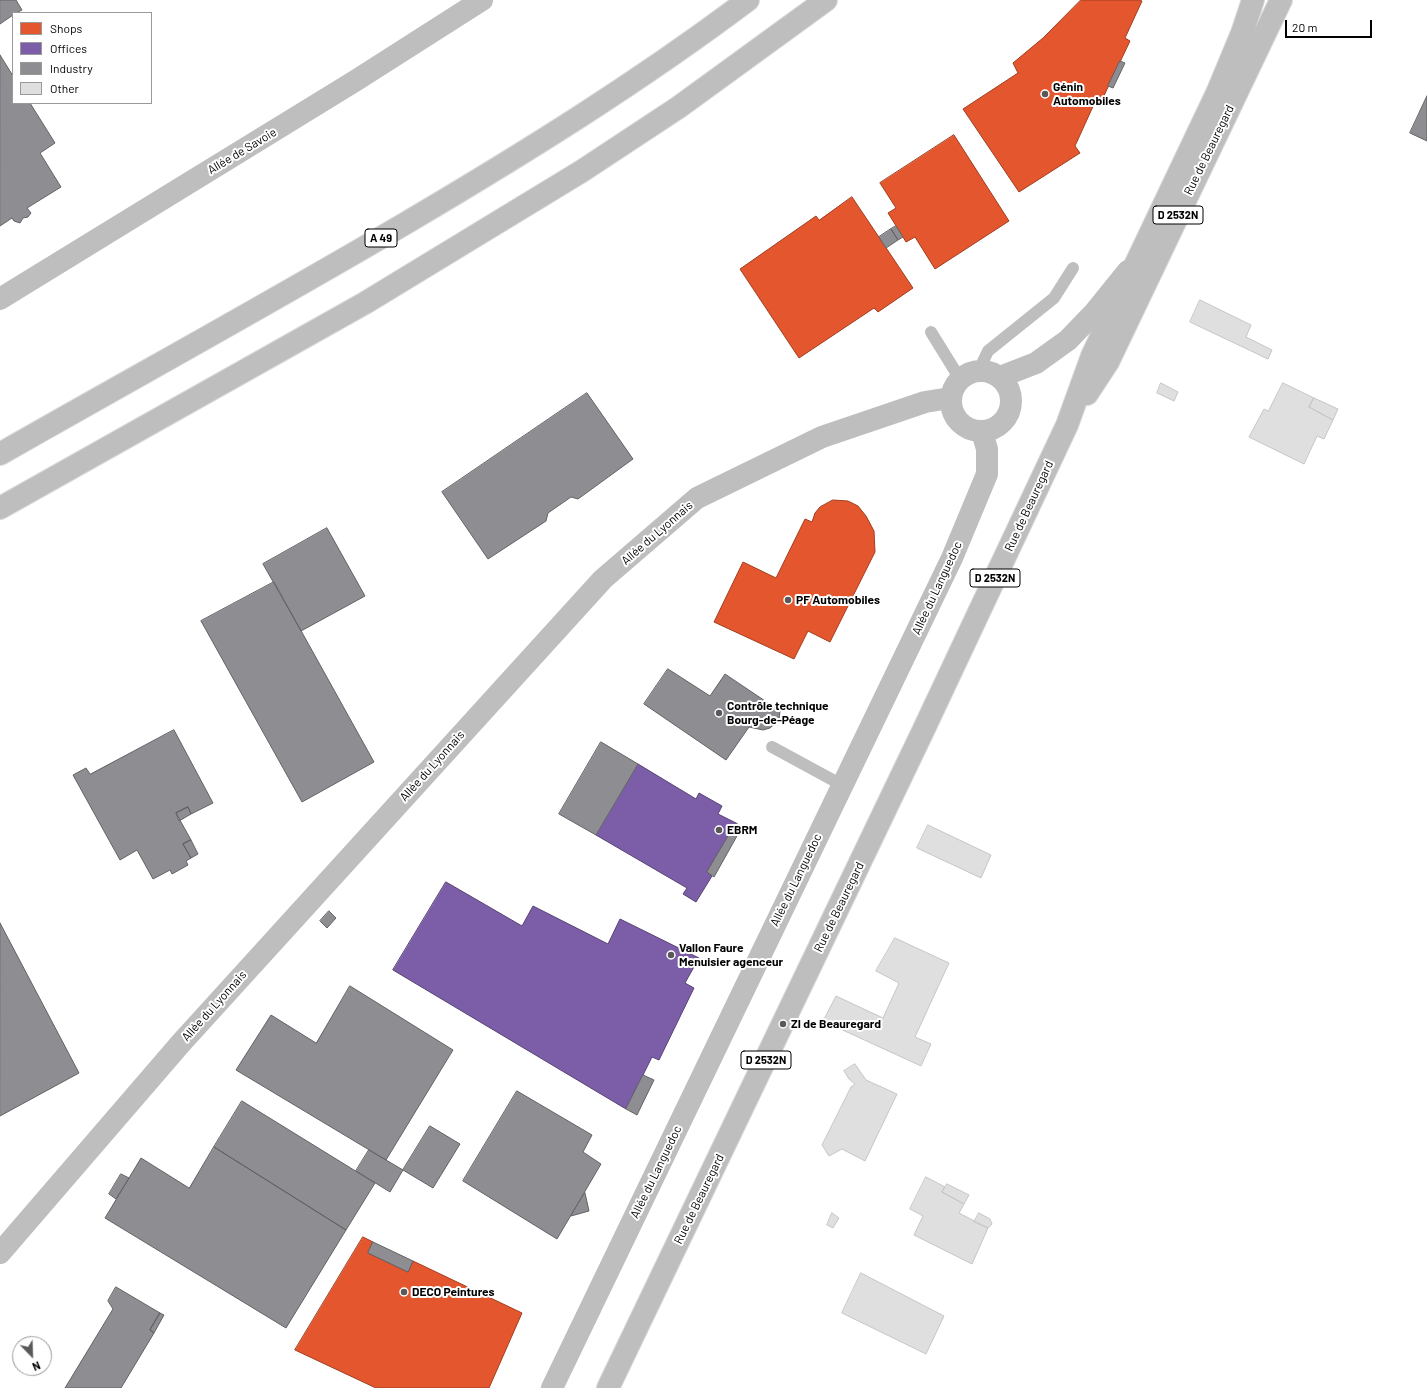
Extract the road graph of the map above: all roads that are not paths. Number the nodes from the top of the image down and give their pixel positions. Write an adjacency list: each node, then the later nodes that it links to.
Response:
1 (482, 0): 8 (main road, Allée de Savoie)
2 (748, 0): 15 (main road, A 49)
3 (826, 0): 16 (main road)
4 (1253, 0): 6 (main road, Rue de Beauregard / D 2532N)
5 (1281, 0): 13 (main road, Rue de Beauregard / D 2532N)
6 (1141, 254): 11 (main road); 13 (main road, Rue de Beauregard / D 2532N)
7 (1073, 268): 10 (lane)
8 (0, 299)
9 (931, 332): 12 (lane)
10 (980, 370): 11 (main road); 12 (main road)
11 (1000, 377): 14 (main road)
12 (955, 389): 14 (main road); 19 (main road, Allée du Lyonnais)
13 (1067, 425): 21 (main road, Rue de Beauregard / D 2532N)
14 (982, 432): 18 (main road, Allée du Languedoc)
15 (0, 454)
16 (0, 508)
17 (772, 747): 18 (lane)
18 (842, 785): 20 (main road, Allée du Languedoc)
19 (0, 1253)
20 (552, 1388)
21 (608, 1388)

